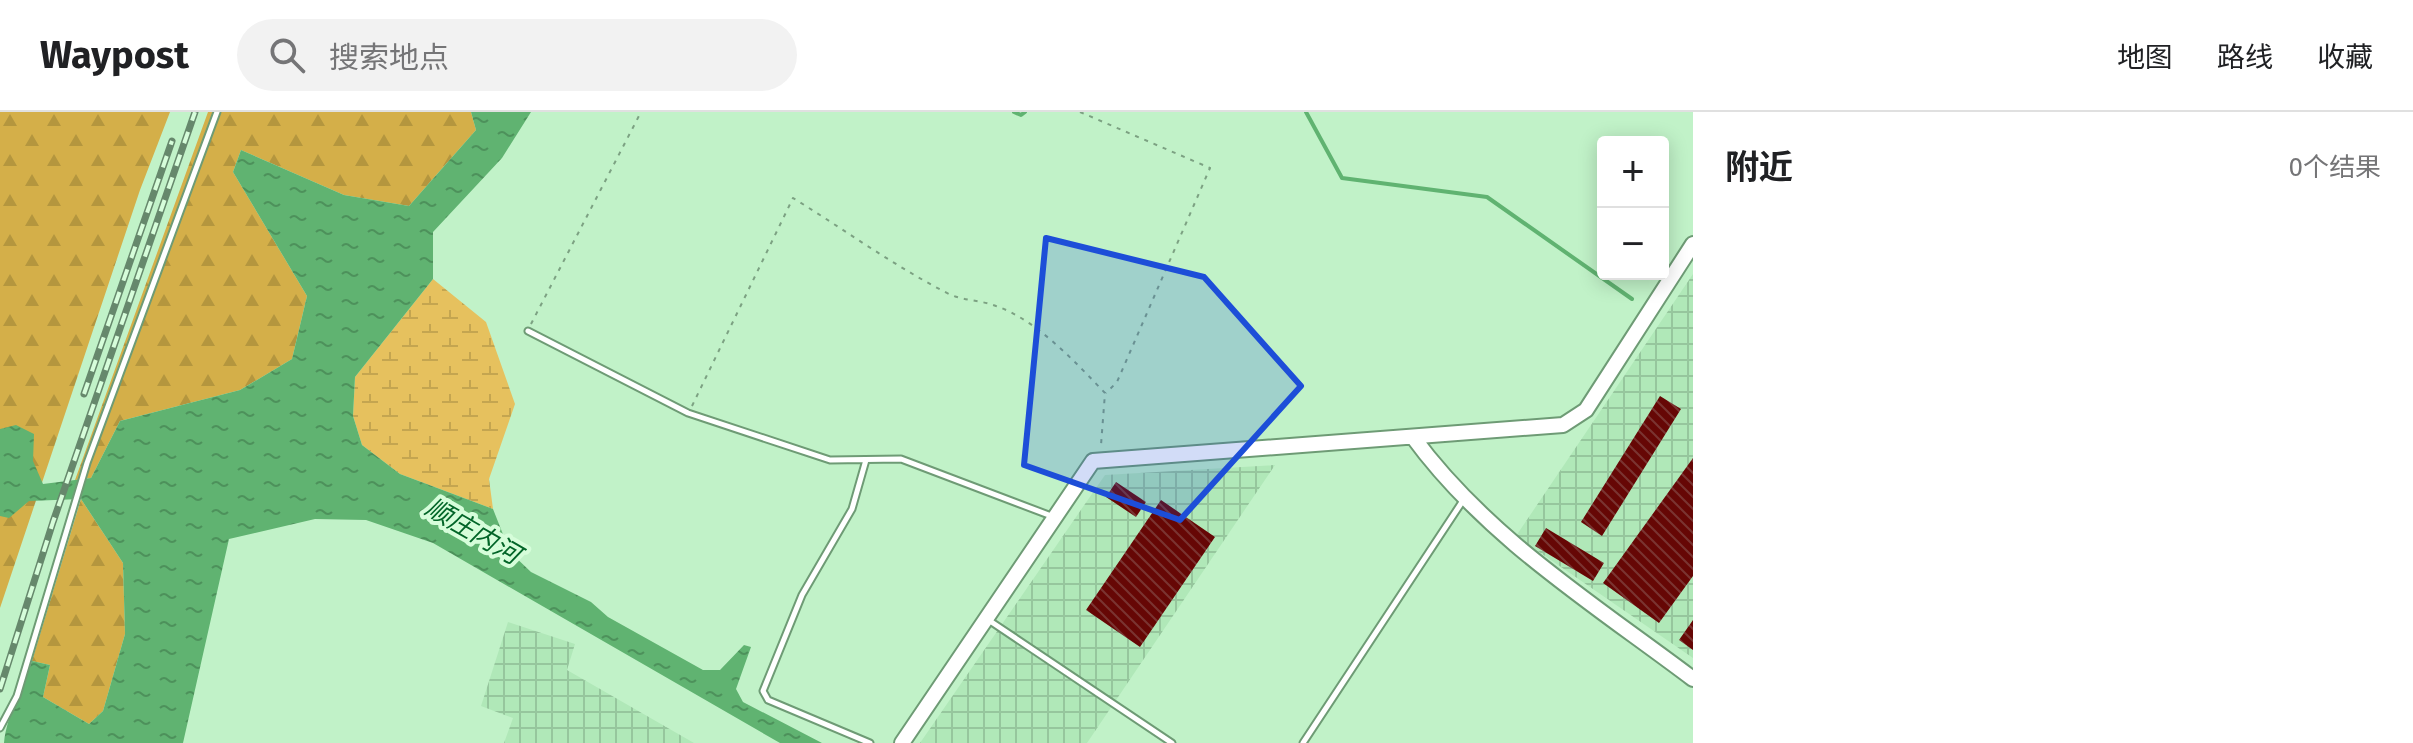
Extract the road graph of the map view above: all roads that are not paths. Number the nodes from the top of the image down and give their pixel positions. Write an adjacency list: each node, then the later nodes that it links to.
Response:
1 (217, 112): 10 (lane)
2 (1693, 244): 4 (street)
3 (528, 331): 5 (lane)
4 (1413, 437): 6 (street); 7 (street)
5 (866, 459): 7 (lane); 11 (lane)
6 (1464, 498): 9 (street); 14 (lane)
7 (1055, 518): 8 (street)
8 (987, 618): 12 (street); 13 (lane)
9 (1693, 679)
10 (0, 728)
11 (870, 743)
12 (902, 743)
13 (1172, 743)
14 (1303, 743)

